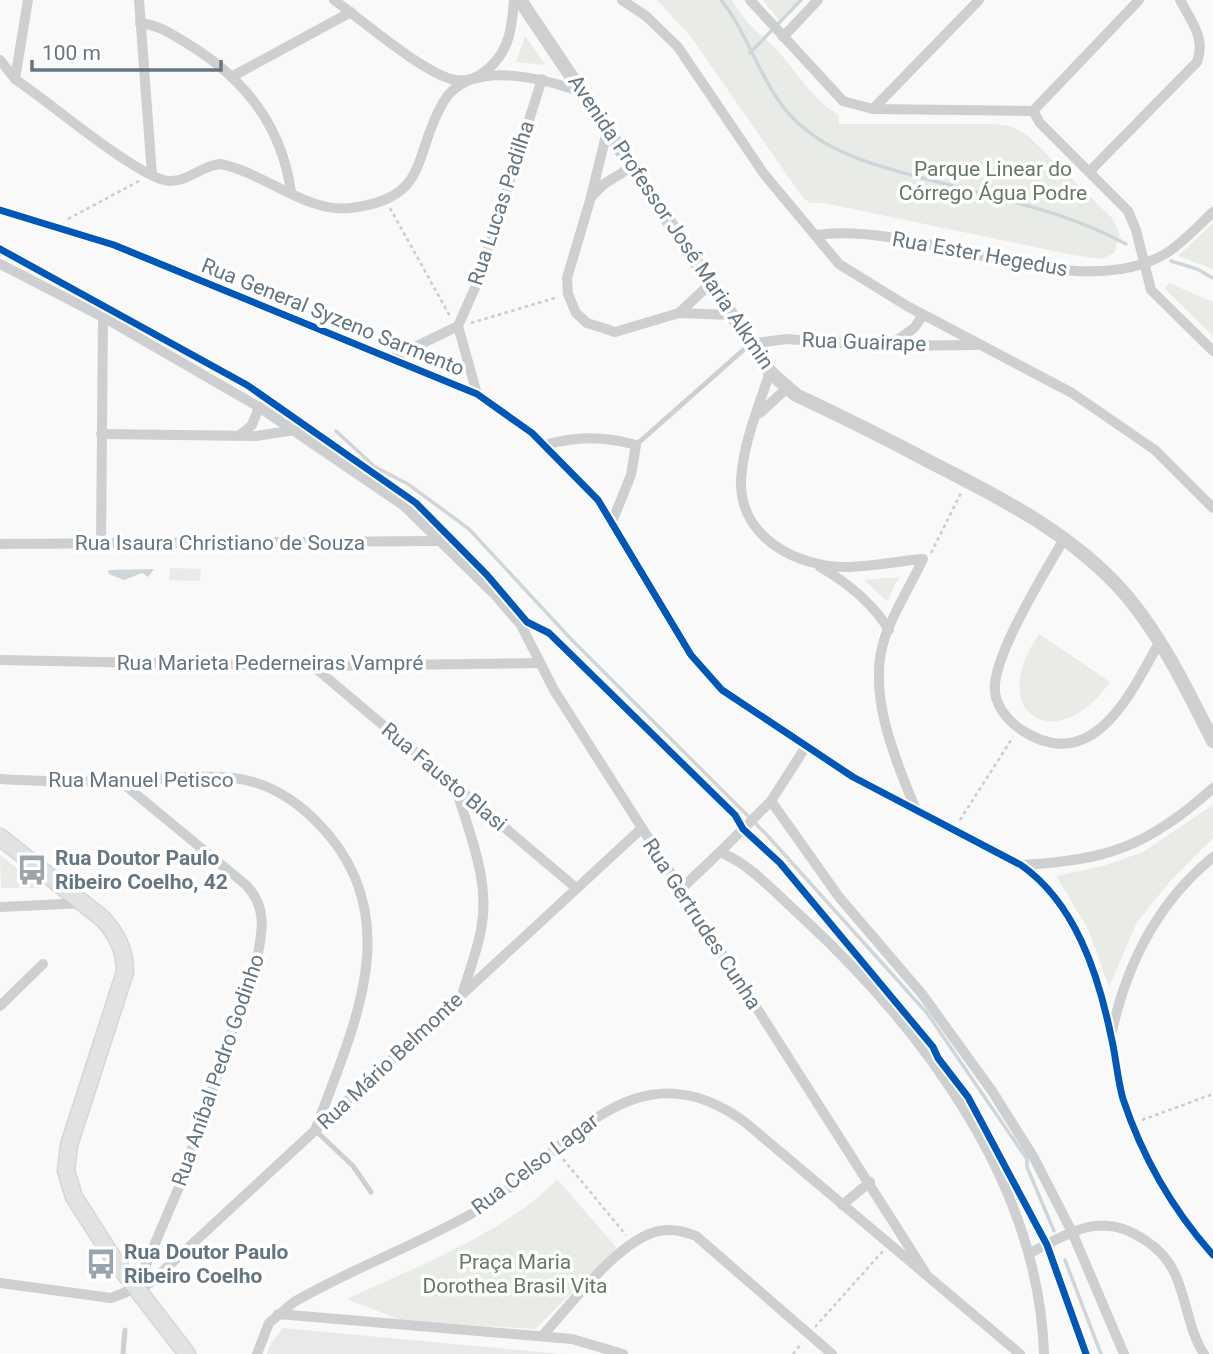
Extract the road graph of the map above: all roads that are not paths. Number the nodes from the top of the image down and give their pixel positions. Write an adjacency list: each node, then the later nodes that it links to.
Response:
1 (27, 0): 18 (street)
2 (139, 0): 14 (street)
3 (334, 0): 13 (street)
4 (514, 0): 19 (street)
5 (520, 0): 21 (street, Avenida Professor José Maria Alkmin)
6 (622, 0): 12 (street)
7 (750, 0): 15 (street)
8 (818, 0): 15 (street)
9 (979, 0): 22 (street)
10 (1139, 0): 23 (street)
11 (1180, 0): 26 (street)
12 (636, 5): 32 (street)
13 (351, 12): 17 (street); 19 (street)
14 (140, 23): 17 (street); 27 (street)
15 (780, 34): 22 (street)
16 (0, 60): 18 (street)
17 (233, 76): 28 (street)
18 (16, 79): 27 (street)
19 (475, 79): 20 (street); 28 (street)
20 (542, 79): 21 (street); 40 (street, Rua Lucas Padilha)
21 (586, 95): 24 (street, Avenida Professor José Maria Alkmin)
22 (873, 108): 23 (street)
23 (1033, 111): 26 (street)
24 (608, 127): 25 (street, Avenida Professor José Maria Alkmin); 29 (street)
25 (633, 166): 29 (street); 35 (street, Avenida Professor José Maria Alkmin)
26 (1089, 172): 33 (street)
27 (152, 175): 28 (street)
28 (291, 192)
29 (592, 197): 36 (street)
30 (0, 211): 45 (street, Rua General Syzeno Sarmento)
31 (1213, 212): 33 (street, Rua Ester Hegedus)
32 (816, 235): 33 (street, Rua Ester Hegedus); 38 (street)
33 (1143, 263): 44 (street)
34 (0, 264): 39 (street, Rua Gertrudes Cunha)
35 (710, 284): 36 (street); 37 (street, Avenida Professor José Maria Alkmin)
36 (678, 313): 37 (street)
37 (730, 315): 41 (street, Avenida Professor José Maria Alkmin)
38 (923, 315): 42 (street); 43 (street)
39 (103, 317): 49 (street, Rua Gertrudes Cunha); 52 (street)
40 (458, 327): 45 (street); 48 (street)
41 (750, 344): 43 (street, Rua Guairape); 46 (street, Avenida Professor José Maria Alkmin); 55 (lane)
42 (978, 345): 43 (street, Rua Guairape); 56 (street)
43 (889, 346)
44 (1213, 351)
45 (390, 359): 48 (street, Rua General Syzeno Sarmento)
46 (770, 372): 47 (street, Avenida Professor José Maria Alkmin); 50 (street)
47 (787, 388): 50 (street); 58 (street, Avenida Professor José Maria Alkmin)
48 (477, 394): 54 (street, Rua General Syzeno Sarmento)
49 (259, 407): 51 (street, Rua Gertrudes Cunha); 53 (street)
50 (754, 421): 62 (street)
51 (295, 430): 53 (street); 59 (street, Rua Gertrudes Cunha)
52 (101, 434): 53 (street); 61 (street)
53 (241, 434)
54 (545, 445): 55 (street); 57 (street, Rua General Syzeno Sarmento)
55 (636, 445): 57 (street)
56 (1213, 508)
57 (612, 522): 70 (street, Rua General Syzeno Sarmento)
58 (1064, 539): 64 (street, Avenida Professor José Maria Alkmin); 64 (street)
59 (439, 541): 61 (street, Rua Isaura Christiano de Souza); 66 (street, Rua Gertrudes Cunha)
60 (0, 544): 61 (street, Rua Isaura Christiano de Souza)
61 (101, 544)
62 (815, 563): 63 (street); 63 (street)
63 (889, 630): 76 (street)
64 (1160, 641): 68 (street, Avenida Professor José Maria Alkmin)
65 (0, 660): 67 (street, Rua Marieta Pederneiras Vampré)
66 (540, 663): 67 (street, Rua Marieta Pederneiras Vampré); 77 (street, Rua Gertrudes Cunha)
67 (313, 666): 73 (street, Rua Fausto Blasi)
68 (1208, 719): 69 (street, Avenida Professor José Maria Alkmin)
69 (1213, 741)
70 (805, 748): 75 (street); 76 (street, Rua General Syzeno Sarmento)
71 (0, 779): 72 (street, Rua Manuel Petisco)
72 (120, 781): 90 (street, Rua Manuel Petisco); 99 (street, Rua Aníbal Pedro Godinho)
73 (455, 786): 82 (street, Rua Fausto Blasi); 87 (street)
74 (1213, 788): 81 (street)
75 (767, 805): 79 (street); 94 (street)
76 (916, 810): 81 (street, Rua General Syzeno Sarmento)
77 (641, 829): 82 (street, Rua Mário Belmonte); 83 (street, Rua Gertrudes Cunha)
78 (0, 837): 84 (main road)
79 (720, 852): 83 (street); 95 (street)
80 (1213, 857): 89 (street)
81 (1021, 865): 89 (street, Rua General Syzeno Sarmento)
82 (575, 887): 87 (street, Rua Mário Belmonte)
83 (681, 889): 91 (street, Rua Gertrudes Cunha)
84 (84, 903): 85 (street); 99 (main road)
85 (0, 907)
86 (43, 964): 88 (street)
87 (462, 995): 90 (street, Rua Mário Belmonte)
88 (0, 1006)
89 (1111, 1034): 96 (street, Rua General Syzeno Sarmento)
90 (315, 1130): 92 (lane); 99 (street, Rua Mário Belmonte)
91 (870, 1182): 93 (street); 97 (street, Rua Gertrudes Cunha)
92 (371, 1192)
93 (842, 1205): 97 (street, Rua Celso Lagar); 100 (street, Rua Celso Lagar)
94 (1072, 1232): 95 (street); 110 (street); 111 (street)
95 (1030, 1253): 109 (street)
96 (1213, 1255)
97 (925, 1272): 108 (street, Rua Celso Lagar)
98 (0, 1283): 99 (street)
99 (136, 1289): 104 (main road)
100 (278, 1314): 102 (street); 105 (street, Rua Celso Lagar)
101 (125, 1330): 103 (lane)
102 (542, 1336): 106 (street); 107 (street)
103 (123, 1354)
104 (187, 1354)
105 (257, 1354)
106 (623, 1354)
107 (832, 1354)
108 (1020, 1354)
109 (1044, 1354)
110 (1124, 1354)
111 (1204, 1354)

